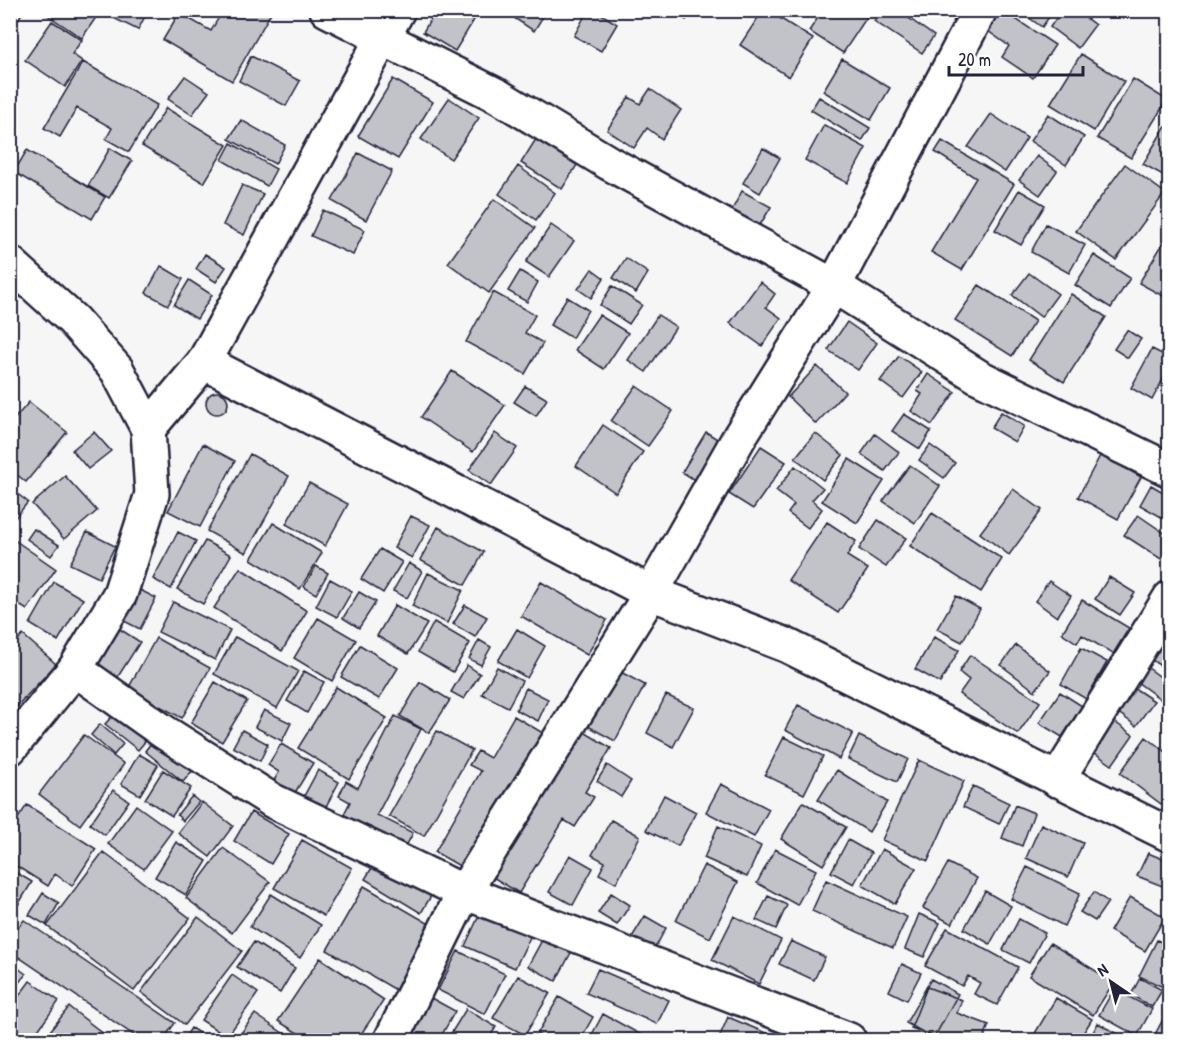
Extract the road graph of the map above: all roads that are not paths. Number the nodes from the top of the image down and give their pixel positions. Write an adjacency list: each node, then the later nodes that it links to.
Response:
1 (327, 10): 4 (street)
2 (398, 10): 4 (street)
3 (980, 10): 6 (street)
4 (380, 39): 6 (street); 7 (street)
5 (10, 263): 8 (street)
6 (834, 286): 9 (street); 10 (street)
7 (204, 362): 8 (street); 10 (street)
8 (148, 429): 12 (street)
9 (1170, 470)
10 (651, 593): 14 (street); 16 (street)
11 (1170, 598): 14 (street)
12 (75, 669): 13 (street); 16 (street)
13 (10, 747)
14 (1057, 780): 15 (street)
15 (1170, 835)
16 (464, 892): 17 (street); 18 (street)
17 (391, 1041)
18 (849, 1041)

